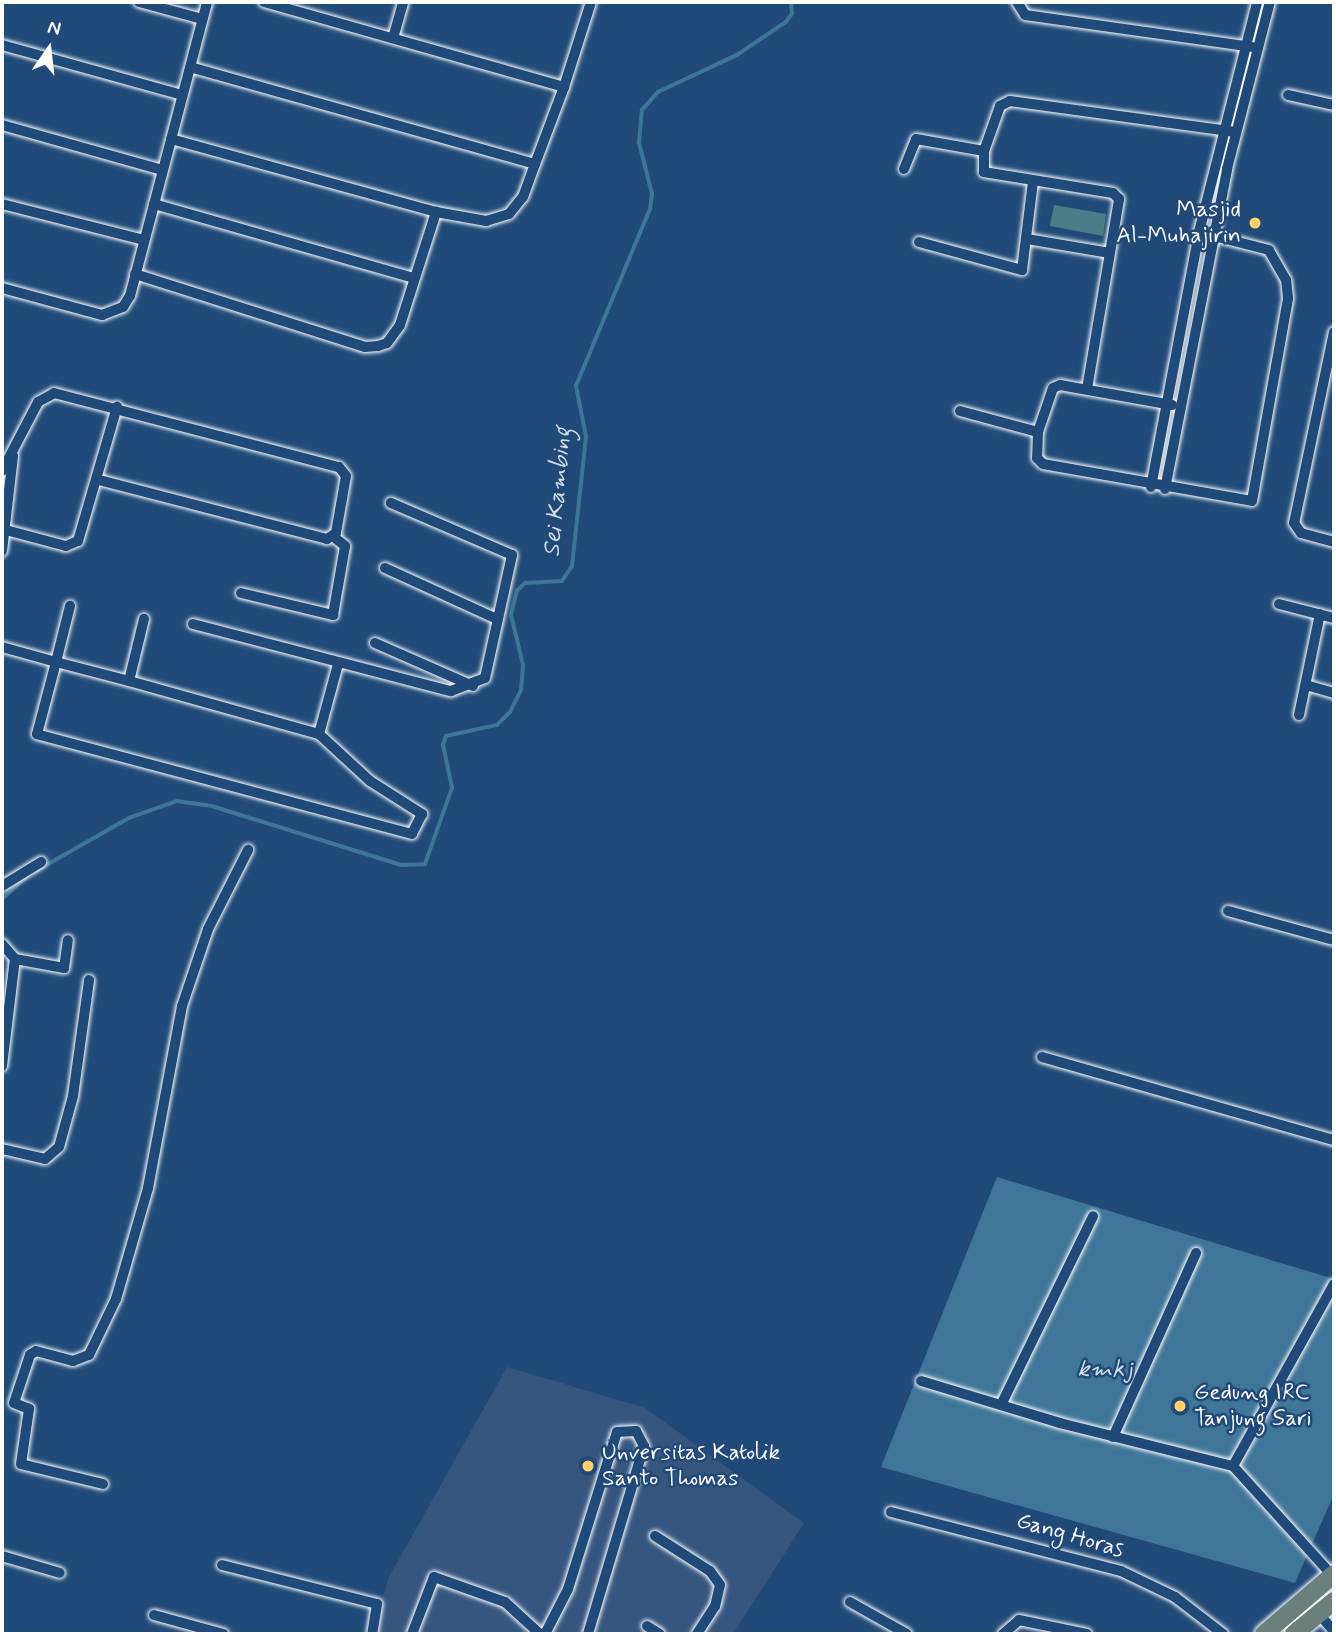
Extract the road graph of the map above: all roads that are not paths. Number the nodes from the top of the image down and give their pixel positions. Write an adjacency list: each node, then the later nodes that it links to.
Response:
1 (139, 2): 9 (street)
2 (207, 2): 9 (street)
3 (264, 2): 10 (street)
4 (403, 2): 10 (street)
5 (591, 2): 15 (street)
6 (1017, 2): 12 (street)
7 (1257, 2): 12 (street)
8 (1270, 2): 13 (street)
9 (202, 19): 14 (street)
10 (393, 38): 15 (street)
11 (2, 45): 16 (street)
12 (1245, 46): 13 (street); 20 (street)
13 (1259, 48): 21 (street)
14 (190, 67): 16 (street); 24 (street)
15 (564, 87): 24 (street)
16 (182, 95): 22 (street)
17 (1288, 95): 18 (street)
18 (1334, 105)
19 (2, 125): 26 (street)
20 (1223, 130): 21 (street); 23 (street); 31 (street)
21 (1236, 132): 32 (street)
22 (171, 139): 26 (street); 30 (street)
23 (984, 151): 25 (street); 27 (street)
24 (535, 164): 30 (street)
25 (904, 169)
26 (162, 170): 29 (street)
27 (1033, 182): 33 (street); 36 (street)
28 (2, 204): 34 (street)
29 (154, 204): 34 (street); 38 (street)
30 (436, 212): 38 (street)
31 (1199, 232): 32 (street); 42 (street)
32 (1213, 235): 44 (street); 51 (street)
33 (1027, 239): 35 (street); 36 (street)
34 (144, 240): 37 (street)
35 (919, 242)
36 (1110, 253): 41 (street)
37 (135, 274): 38 (street); 39 (street)
38 (414, 278)
39 (2, 288)
40 (1334, 332): 55 (street)
41 (1087, 389): 42 (street); 46 (street)
42 (1166, 404): 44 (street); 50 (street)
43 (117, 407): 47 (street); 49 (street); 54 (street)
44 (1182, 407): 51 (street)
45 (960, 411): 46 (street)
46 (1038, 432): 50 (street)
47 (14, 452): 48 (street); 53 (street)
48 (2, 471)
49 (99, 480): 53 (street); 54 (street)
50 (1151, 486): 51 (street)
51 (1165, 489)
52 (391, 503): 64 (street)
53 (4, 530): 56 (street)
54 (334, 537): 58 (street)
55 (1334, 542)
56 (2, 551)
57 (384, 568): 64 (street)
58 (242, 593)
59 (1279, 604): 61 (street)
60 (71, 606): 68 (street)
61 (1320, 614): 62 (street); 72 (street)
62 (1334, 618)
63 (144, 619): 70 (street)
64 (497, 619): 71 (street)
65 (193, 624): 69 (street)
66 (375, 643): 71 (street)
67 (2, 647): 68 (street)
68 (56, 662): 70 (street); 75 (street)
69 (338, 664): 71 (street); 75 (street)
70 (129, 681): 75 (street)
71 (473, 685)
72 (1306, 685): 73 (street); 74 (street)
73 (1334, 693)
74 (1299, 715)
75 (318, 734)
76 (248, 850): 94 (street)
77 (41, 862): 78 (street)
78 (2, 886)
79 (1228, 911): 81 (street)
80 (68, 940): 83 (street)
81 (1334, 940)
82 (2, 944): 83 (street)
83 (15, 959): 86 (street)
84 (89, 980): 88 (street)
85 (1042, 1057): 87 (street)
86 (2, 1066)
87 (1334, 1140)
88 (2, 1149)
89 (1093, 1216): 95 (street)
90 (1196, 1253): 96 (street)
91 (1334, 1284): 97 (street)
92 (921, 1381): 95 (street)
93 (2, 1399): 94 (street)
94 (14, 1403): 98 (street)
95 (1001, 1405): 96 (street)
96 (1113, 1437): 97 (street)
97 (1233, 1466): 104 (street)
98 (103, 1484)
99 (891, 1512): 121 (street, Gang Horas)
100 (655, 1536): 117 (street)
101 (2, 1556): 103 (street)
102 (222, 1565): 112 (street)
103 (60, 1573)
104 (1333, 1574): 122 (main road)
105 (1334, 1601): 107 (main road)
106 (850, 1602): 118 (street)
107 (1318, 1614): 110 (street); 123 (main road)
108 (154, 1615): 111 (street)
109 (647, 1626): 116 (street)
110 (1334, 1631)
111 (223, 1634)
112 (372, 1634)
113 (412, 1634): 114 (street)
114 (542, 1634): 115 (street)
115 (588, 1634)
116 (660, 1634)
117 (697, 1634)
118 (907, 1634)
119 (1003, 1634): 120 (street)
120 (1087, 1634)
121 (1223, 1634)
122 (1264, 1634)
123 (1294, 1634)

